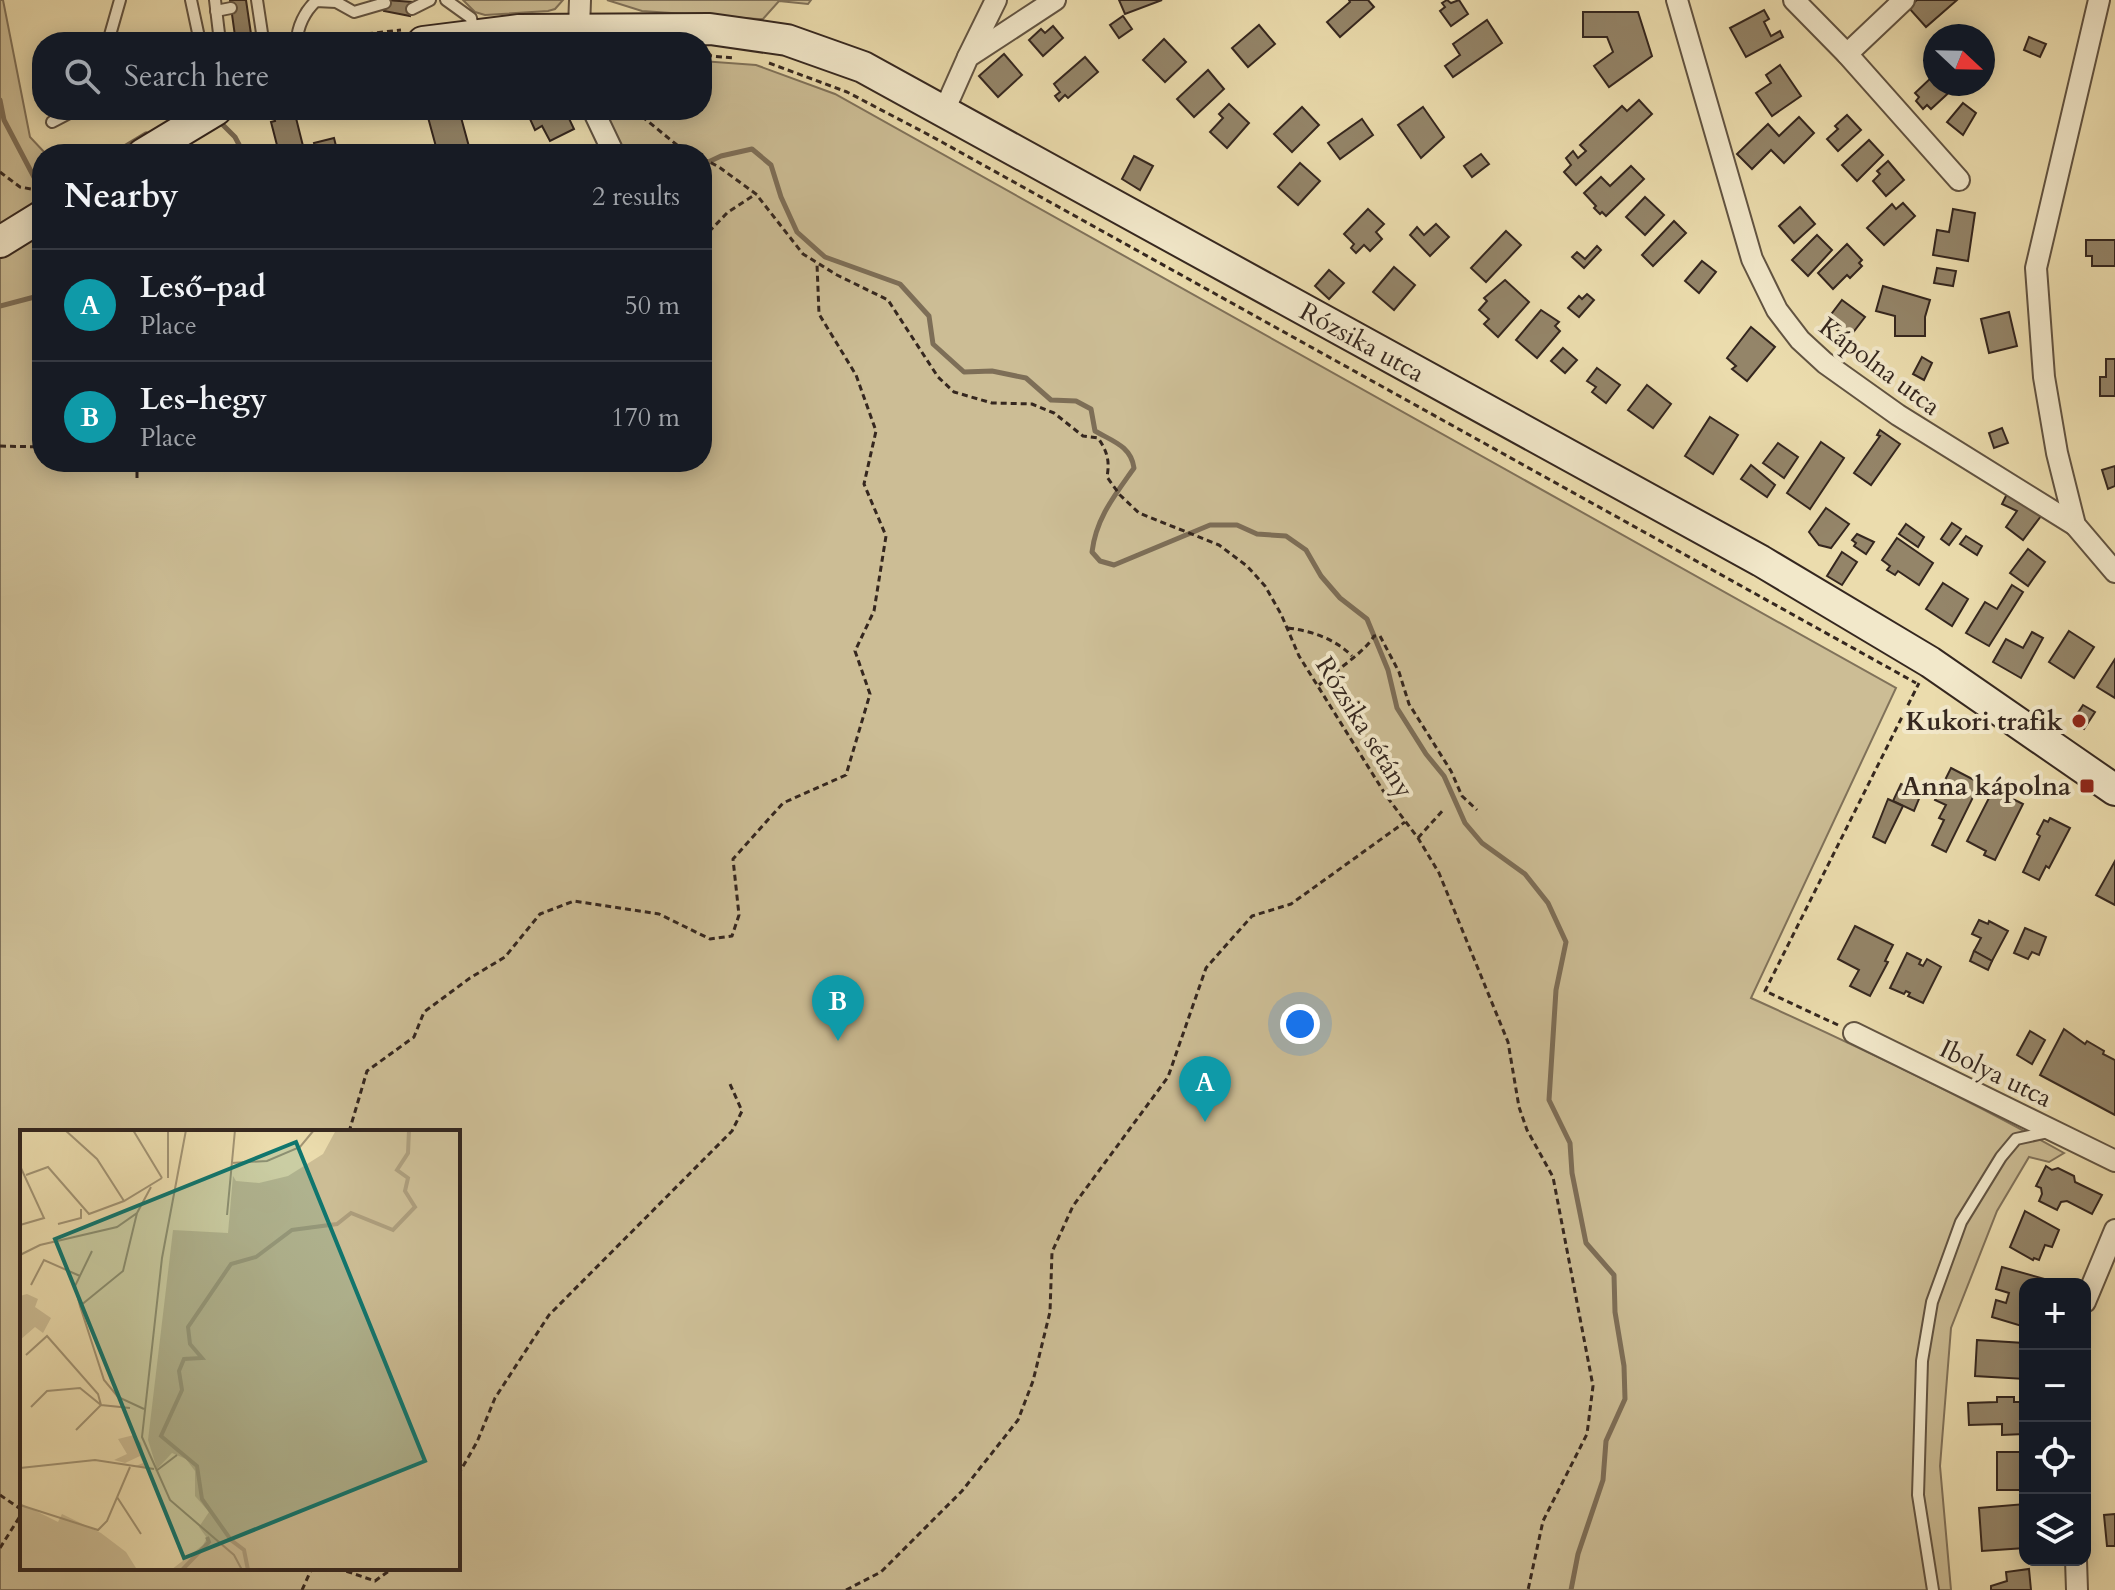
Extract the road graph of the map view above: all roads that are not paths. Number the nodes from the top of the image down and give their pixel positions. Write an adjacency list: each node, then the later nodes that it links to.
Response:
1 (120, 0): 19 (lane)
2 (191, 0): 20 (lane)
3 (316, 0): 11 (lane); 23 (lane)
4 (430, 0): 17 (lane)
5 (446, 0): 24 (lane)
6 (996, 0): 27 (street)
7 (1055, 0): 27 (street)
8 (1677, 0): 38 (street, Kápolna utca)
9 (1904, 0): 26 (street)
10 (2099, 0): 38 (street)
11 (335, 1): 14 (lane)
12 (1797, 1): 26 (street)
13 (254, 3): 22 (lane)
14 (379, 3)
15 (216, 6): 16 (lane); 21 (lane)
16 (231, 8)
17 (412, 9)
18 (571, 25): 25 (main road, Rózsika utca); 28 (main road, Rózsika utca)
19 (111, 32)
20 (198, 32)
21 (219, 32)
22 (262, 32)
23 (300, 32)
24 (473, 32)
25 (503, 32)
26 (1847, 54): 35 (street)
27 (968, 57): 28 (street)
28 (944, 111): 40 (main road, Rózsika utca)
29 (56, 120): 32 (lane)
30 (198, 120): 33 (main road)
31 (598, 120): 34 (street)
32 (52, 122)
33 (159, 144)
34 (609, 144)
35 (1959, 180)
36 (32, 222): 37 (main road)
37 (0, 242)
38 (2075, 525): 39 (street)
39 (2115, 572)
40 (2115, 790)
41 (1854, 1033): 42 (street, Ibolya utca)
42 (2053, 1130): 43 (street, Ibolya utca); 47 (lane)
43 (2115, 1161)
44 (2115, 1230): 45 (street)
45 (2091, 1288)
46 (2076, 1566): 48 (street)
47 (1933, 1590)
48 (2077, 1590)

